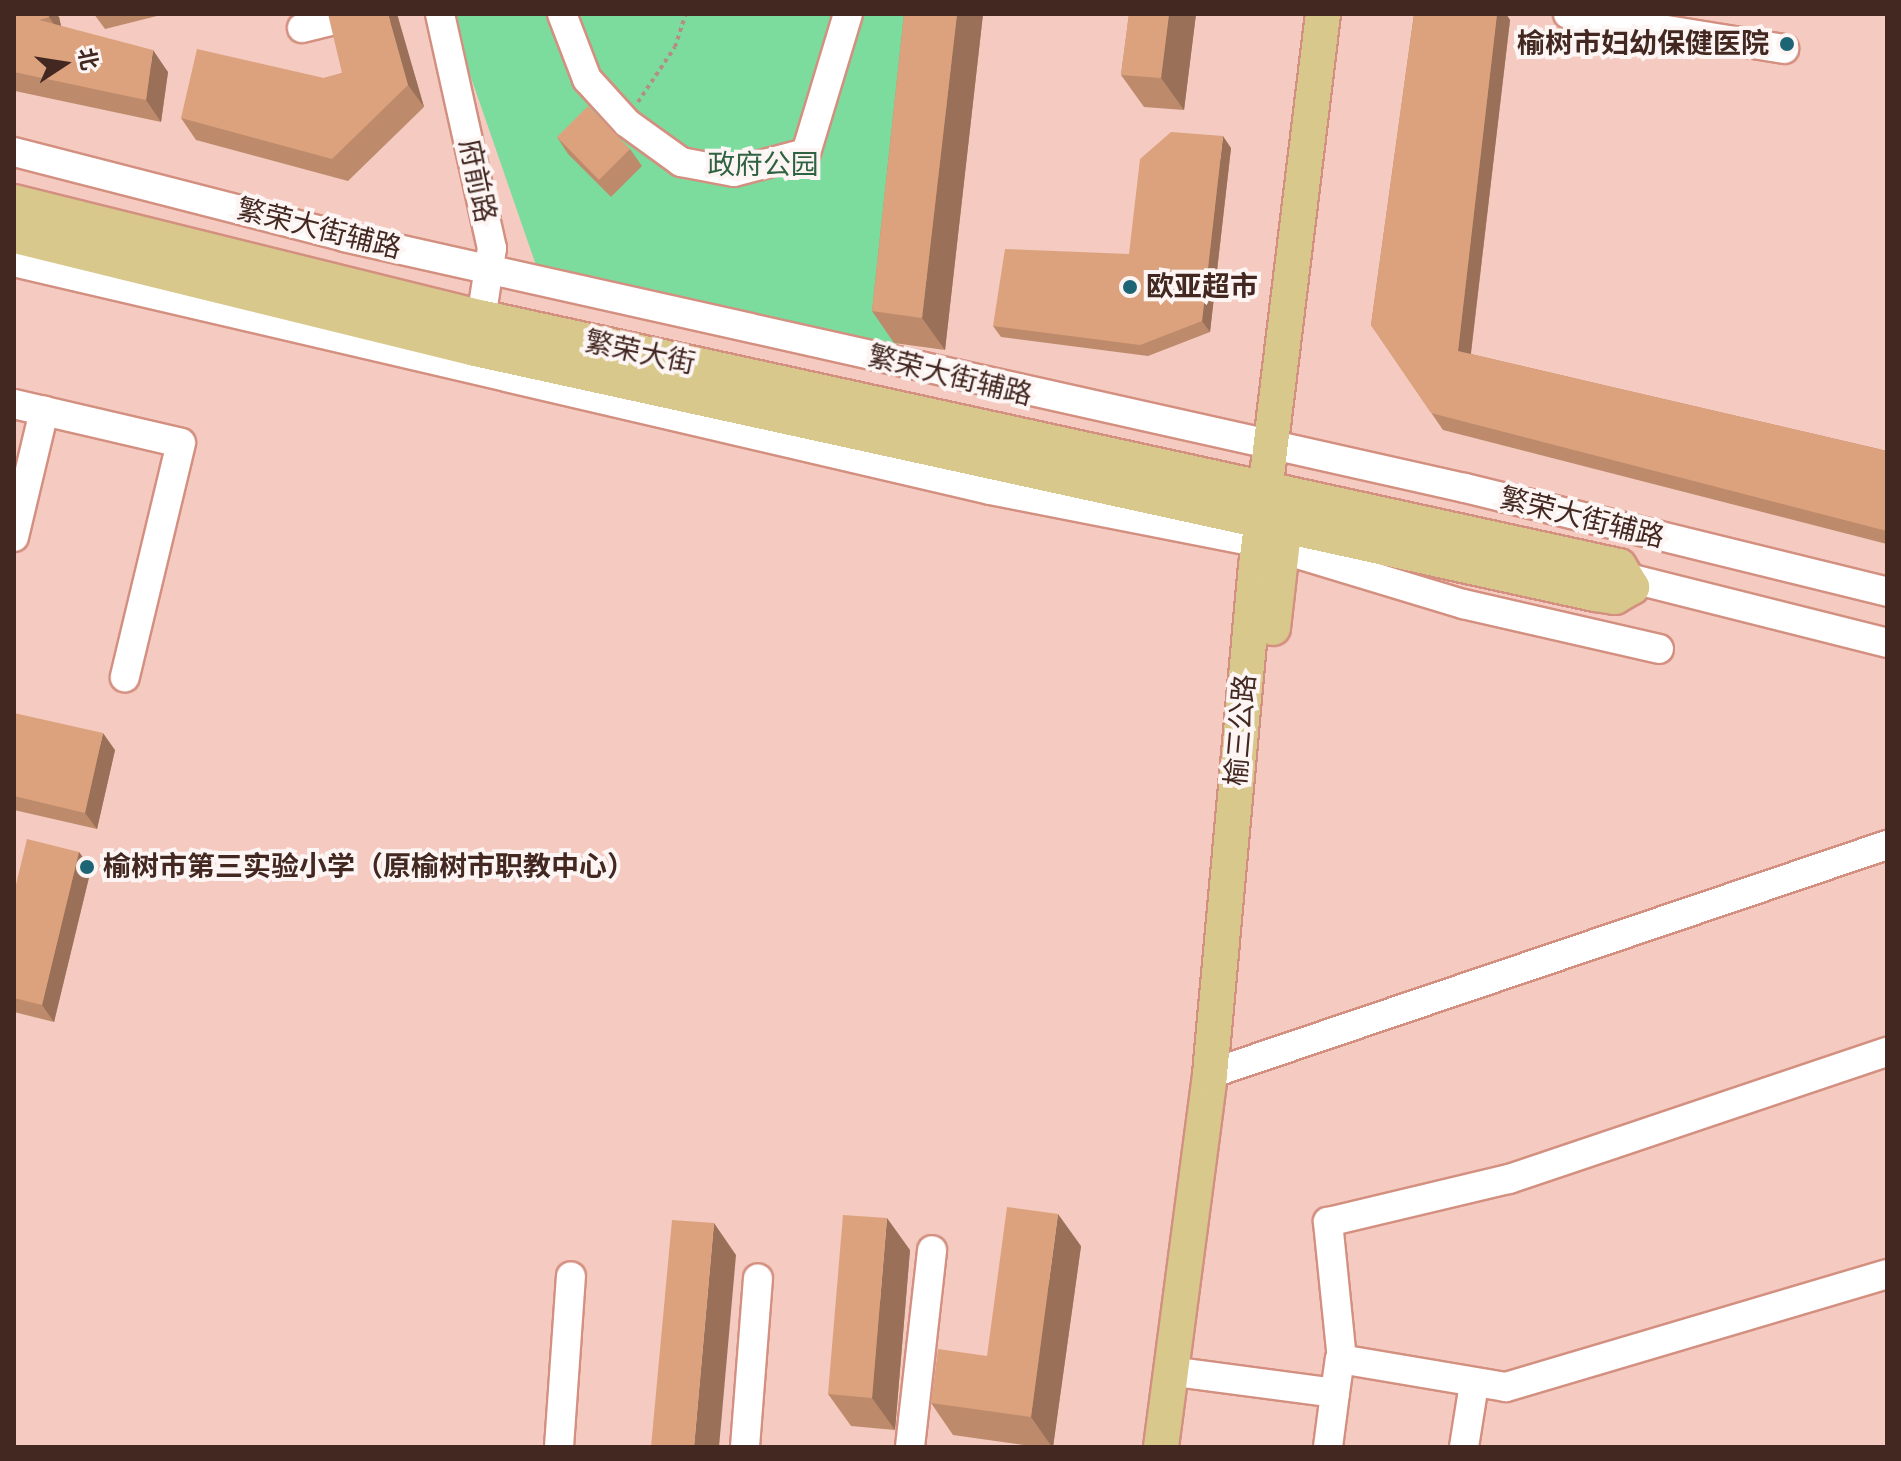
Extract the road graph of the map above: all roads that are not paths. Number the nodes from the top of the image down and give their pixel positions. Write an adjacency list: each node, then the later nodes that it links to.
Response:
1 (359, 14): 8 (street)
2 (440, 14): 14 (street, 府前路)
3 (562, 14): 4 (street)
4 (848, 14)
5 (1323, 14): 18 (main road, 榆三公路)
6 (1338, 14): 18 (main road, 榆三公路)
7 (1568, 14): 9 (street)
8 (302, 28)
9 (1784, 49)
10 (14, 152): 14 (street, 繁荣大街辅路)
11 (14, 202): 15 (main road, 繁荣大街)
12 (14, 236): 15 (main road, 繁荣大街)
13 (14, 262): 19 (street)
14 (490, 269): 15 (street, 府前路); 18 (street, 繁荣大街辅路)
15 (479, 334): 19 (main road, 繁荣大街)
16 (14, 404): 17 (street)
17 (44, 411): 20 (street); 25 (street)
18 (1285, 449): 19 (main road, 榆三公路); 22 (street, 繁荣大街辅路)
19 (1280, 526): 21 (main road); 21 (main road); 24 (street); 28 (main road, 榆三公路)
20 (14, 537)
21 (1633, 579): 23 (street)
22 (1887, 592)
23 (1887, 643)
24 (1659, 649)
25 (125, 677)
26 (1887, 845): 28 (street)
27 (1887, 1052): 33 (street)
28 (1217, 1072): 34 (main road, 榆三公路)
29 (932, 1250): 37 (street)
30 (1887, 1274): 35 (street)
31 (571, 1276): 38 (street)
32 (758, 1279): 39 (street)
33 (1342, 1360): 35 (street); 36 (street)
34 (1178, 1372): 36 (street); 40 (main road, 榆三公路); 41 (main road, 榆三公路)
35 (1474, 1384): 43 (street)
36 (1335, 1393): 42 (street)
37 (914, 1446)
38 (559, 1447)
39 (745, 1447)
40 (1161, 1447)
41 (1178, 1447)
42 (1328, 1447)
43 (1464, 1447)

